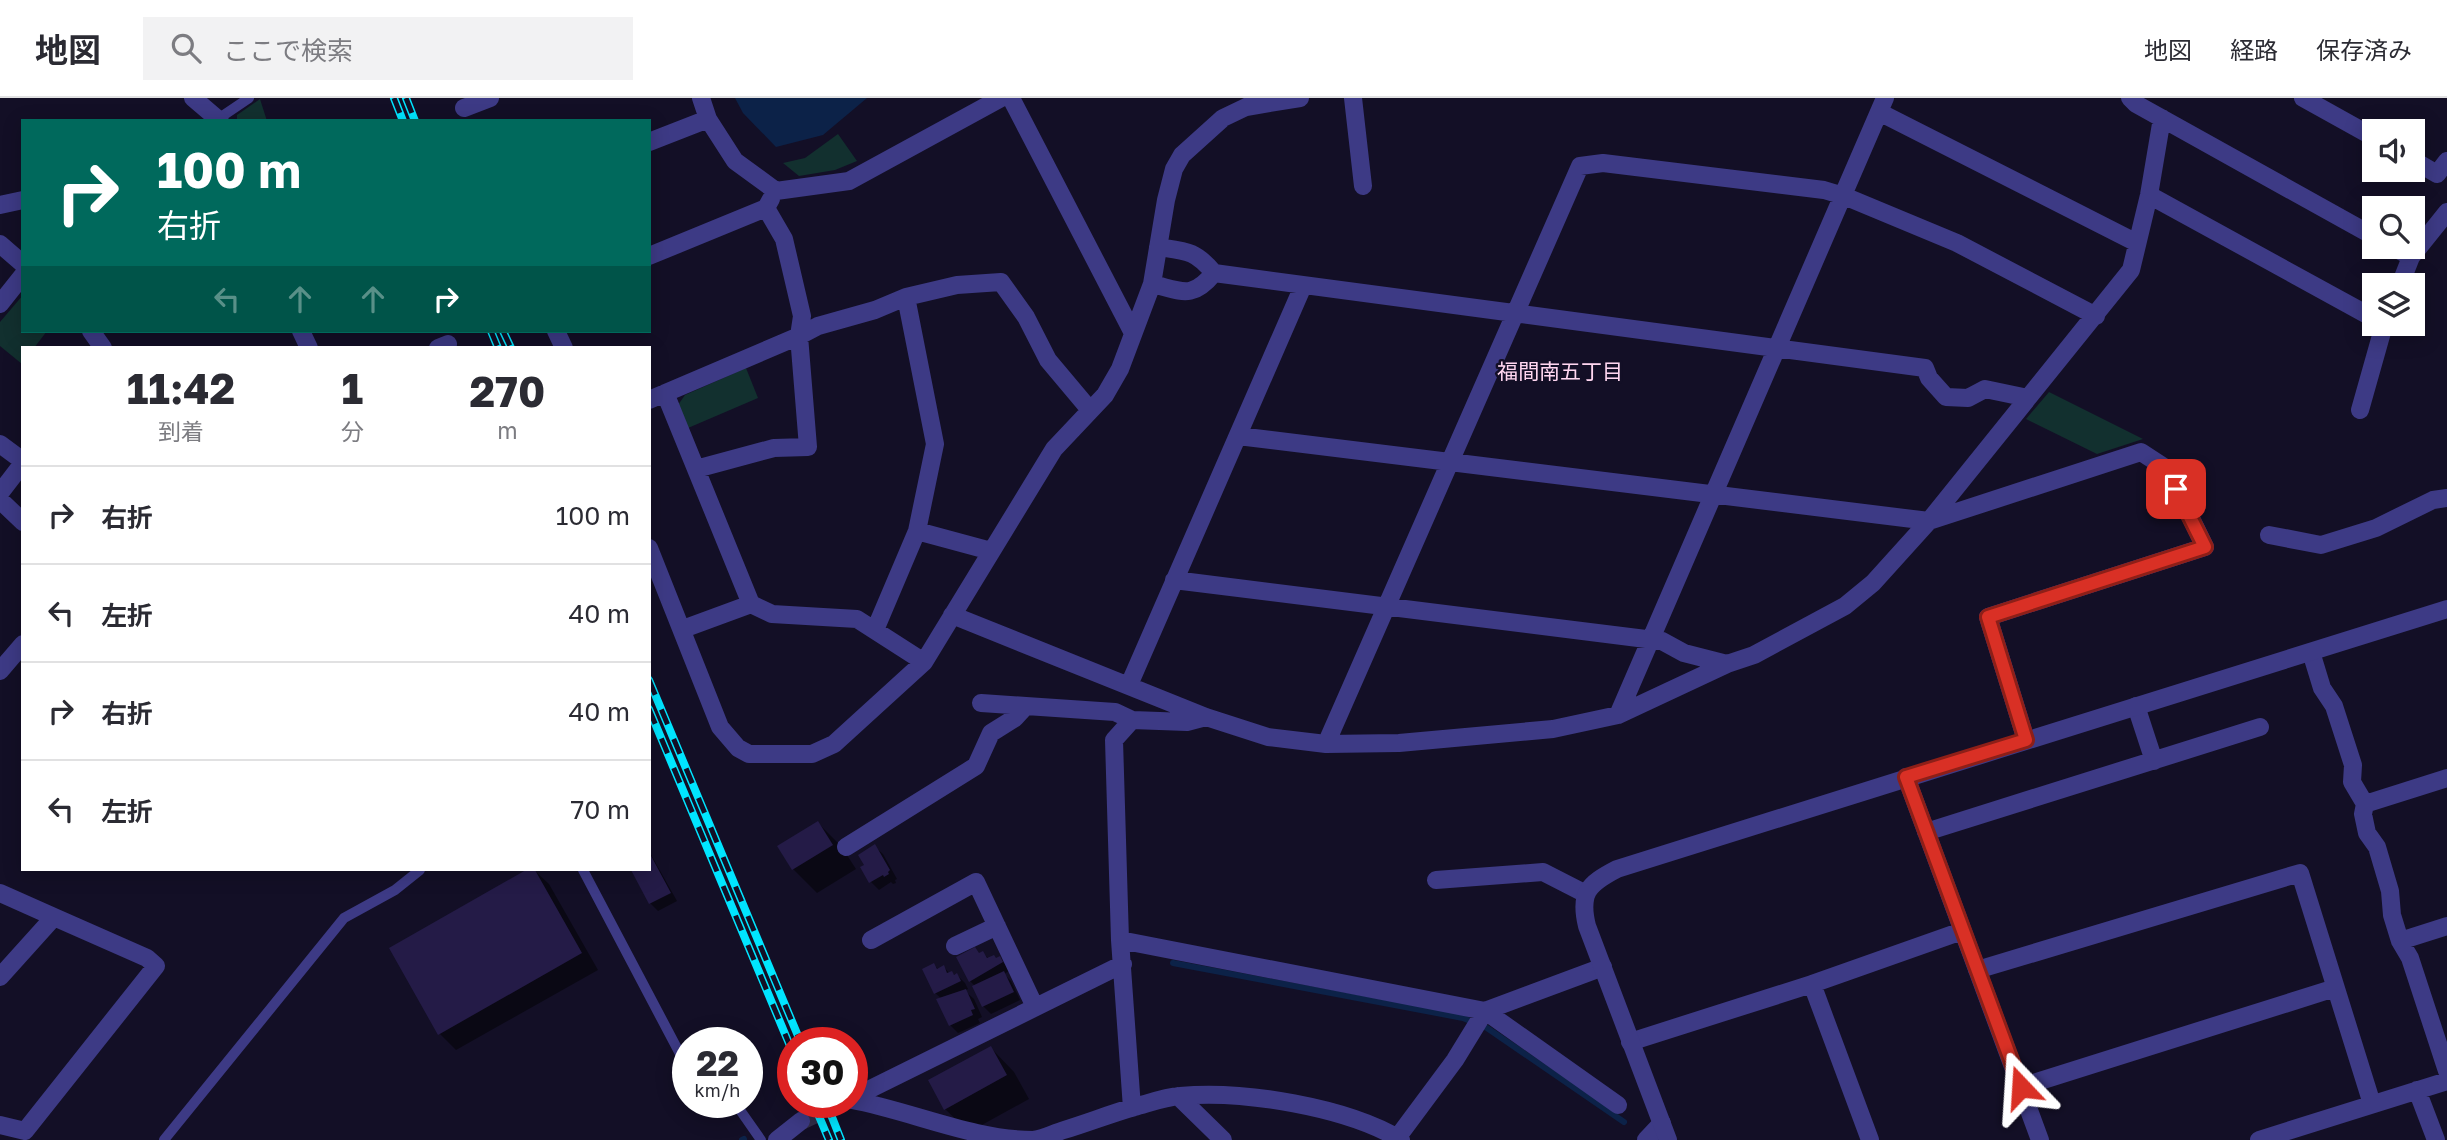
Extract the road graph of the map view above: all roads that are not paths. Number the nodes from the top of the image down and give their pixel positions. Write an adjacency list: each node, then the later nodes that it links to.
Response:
1 (193, 98): 15 (street)
2 (249, 98): 16 (lane)
3 (490, 98): 13 (street)
4 (701, 98): 17 (street)
5 (1001, 98): 23 (street)
6 (1012, 98): 46 (street)
7 (1293, 98): 8 (street); 34 (street)
8 (1300, 98)
9 (1353, 98): 22 (street)
10 (2130, 98): 14 (street)
11 (2303, 98): 18 (street)
12 (1882, 105): 25 (street); 32 (street)
13 (464, 109)
14 (2162, 118): 24 (street); 30 (street)
15 (216, 119)
16 (218, 119)
17 (708, 119): 19 (street); 23 (street)
18 (2362, 131)
19 (651, 141)
20 (2447, 160): 21 (street)
21 (2425, 167)
22 (1363, 186)
23 (776, 191): 28 (street)
24 (2149, 195): 32 (street); 43 (street)
25 (1844, 196): 44 (street); 45 (street); 49 (street)
26 (21, 200): 27 (street)
27 (0, 205)
28 (766, 208): 35 (street); 47 (street)
29 (2447, 212): 31 (street)
30 (2362, 230)
31 (2425, 240)
32 (2137, 243): 45 (street)
33 (0, 244): 36 (street)
34 (1158, 247): 37 (street); 39 (street)
35 (651, 255)
36 (21, 262)
37 (1214, 274): 39 (street); 40 (street)
38 (21, 278): 42 (street)
39 (1152, 284): 46 (street)
40 (1303, 286): 44 (street); 54 (street)
41 (906, 297): 47 (street); 52 (street); 66 (street)
42 (0, 304)
43 (2362, 312)
44 (1515, 313): 49 (street); 57 (street)
45 (2096, 316): 51 (street)
46 (1133, 333): 52 (street)
47 (799, 336): 50 (street); 59 (street)
48 (2381, 336): 53 (street)
49 (1777, 346): 51 (street); 61 (street)
50 (657, 397): 59 (street)
51 (2028, 398): 65 (street)
52 (1090, 410): 68 (street)
53 (2360, 410)
54 (1238, 436): 57 (street); 70 (street)
55 (0, 444): 56 (street)
56 (21, 460)
57 (1450, 462): 61 (street); 72 (street)
58 (21, 465): 60 (street)
59 (696, 468): 71 (street)
60 (0, 493)
61 (1714, 494): 65 (street); 77 (street)
62 (2447, 498): 67 (street)
63 (0, 500): 64 (street)
64 (21, 520)
65 (1929, 521): 81 (street); 91 (street)
66 (917, 531): 68 (street); 76 (street)
67 (2269, 535)
68 (991, 551): 74 (street)
69 (651, 553): 75 (street)
70 (1174, 580): 72 (street); 83 (street)
71 (751, 604): 75 (street); 76 (street)
72 (1387, 608): 77 (street); 92 (street)
73 (2447, 609): 79 (street)
74 (952, 615): 80 (street); 83 (street)
75 (683, 629): 80 (street)
76 (875, 630): 80 (street)
77 (1651, 640): 81 (street); 87 (street)
78 (21, 646): 82 (street)
79 (2311, 652): 86 (street); 96 (street)
80 (924, 662)
81 (1727, 664): 87 (street)
82 (0, 670)
83 (1129, 685): 88 (street)
84 (981, 703): 85 (street)
85 (1026, 706): 89 (street); 98 (street)
86 (2136, 706): 91 (street); 93 (street)
87 (1618, 715): 92 (street)
88 (1206, 717): 89 (street); 92 (street)
89 (1132, 720): 109 (street)
90 (2260, 727): 93 (street)
91 (2026, 740): 94 (street)
92 (1326, 744)
93 (2154, 761): 97 (street)
94 (1906, 777): 97 (street); 103 (street)
95 (2447, 778): 96 (street)
96 (2365, 804): 110 (street)
97 (1926, 832): 107 (street)
98 (846, 847)
99 (419, 871): 137 (lane)
100 (584, 871): 120 (lane)
101 (1436, 880): 103 (street)
102 (0, 893): 104 (street)
103 (1586, 894): 113 (street)
104 (54, 917): 115 (street); 134 (street)
105 (997, 926): 108 (street); 111 (street); 118 (street)
106 (2447, 926): 110 (street)
107 (1962, 931): 114 (street); 116 (street)
108 (871, 940)
109 (1120, 940): 112 (street); 119 (street)
110 (2400, 941): 122 (street)
111 (955, 946)
112 (1123, 964): 118 (street); 131 (street)
113 (1603, 967): 119 (street); 121 (street)
114 (1977, 970): 117 (street); 124 (street)
115 (0, 977)
116 (1812, 984): 121 (street); 143 (street)
117 (2335, 988): 124 (street); 129 (street)
118 (1035, 1007): 126 (street)
119 (1485, 1011): 130 (street); 136 (street)
120 (672, 1039)
121 (1630, 1042): 135 (street)
122 (2447, 1071)
123 (2447, 1081): 125 (street)
124 (2021, 1087): 144 (street)
125 (2417, 1090): 129 (street); 146 (street)
126 (868, 1091)
127 (1178, 1096): 131 (street); 136 (street); 141 (street)
128 (868, 1103): 140 (street)
129 (2372, 1104): 145 (street)
130 (1618, 1105)
131 (1132, 1108): 140 (street)
132 (746, 1118): 138 (lane)
133 (801, 1121): 139 (street)
134 (0, 1125)
135 (1665, 1132): 142 (street)
136 (1399, 1139)
137 (164, 1140)
138 (761, 1140)
139 (777, 1140)
140 (1035, 1140)
141 (1223, 1140)
142 (1646, 1140)
143 (1870, 1140)
144 (2040, 1140)
145 (2259, 1140)
146 (2436, 1140)

